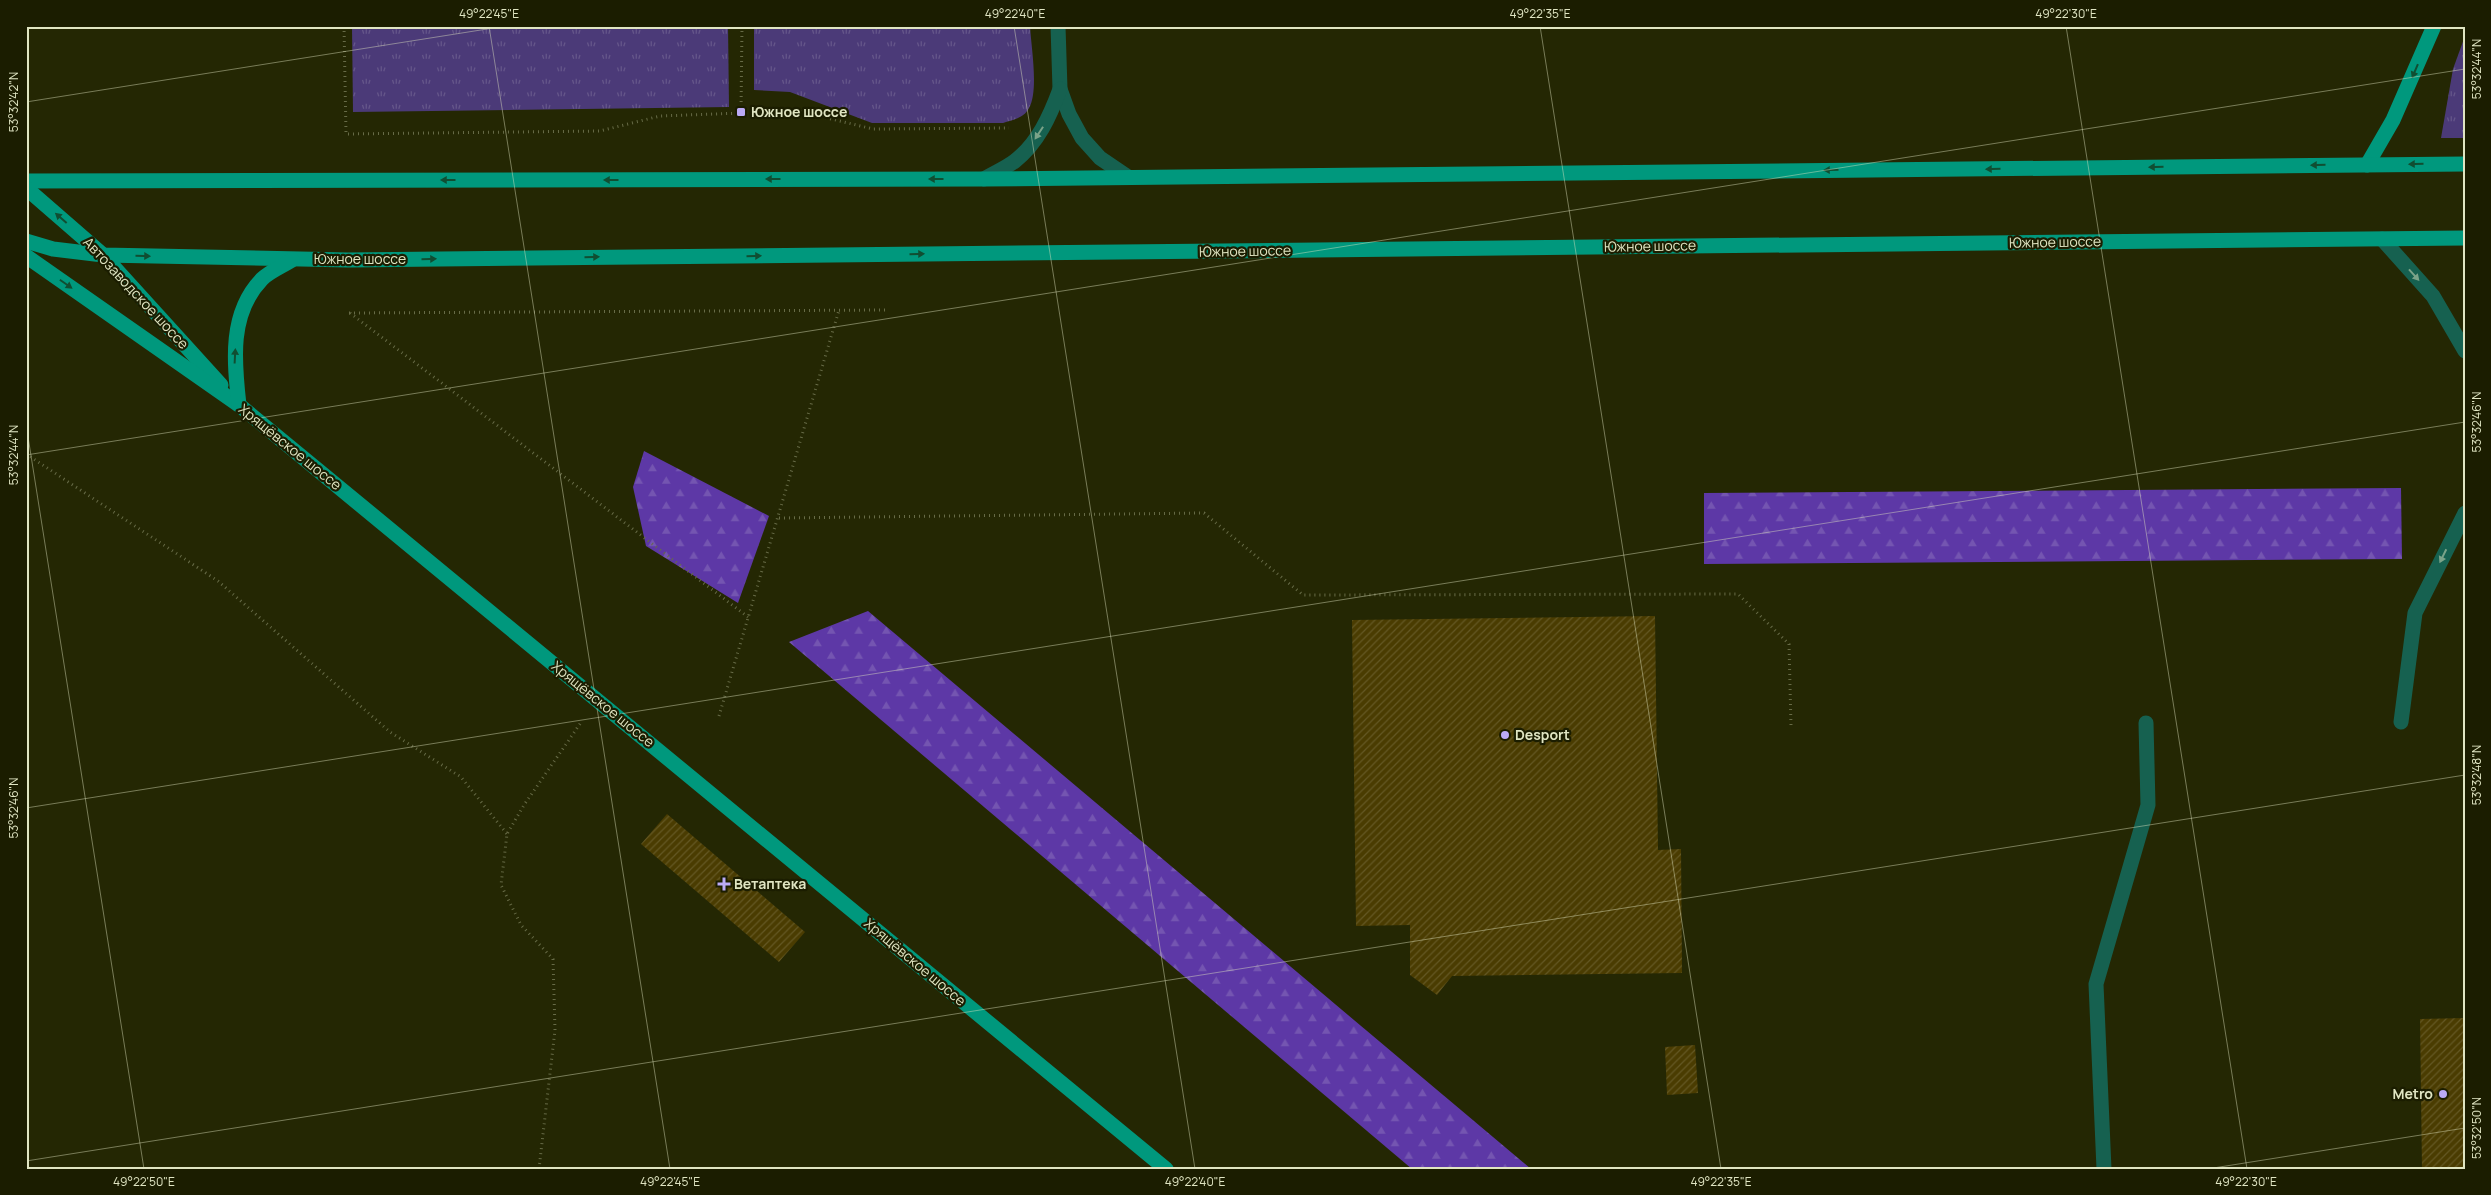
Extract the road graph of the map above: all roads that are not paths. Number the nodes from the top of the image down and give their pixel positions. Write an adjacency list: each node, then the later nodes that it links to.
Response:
1 (1058, 26): 3 (lane)
2 (2434, 26): 5 (main road, one-way to 5)
3 (1060, 89): 6 (lane); 7 (lane, one-way to 7)
4 (2465, 164): 5 (main road, one-way to 5)
5 (2367, 165): 6 (main road, one-way to 6)
6 (1128, 177): 7 (main road)
7 (984, 179): 8 (main road, one-way to 8)
8 (26, 181)
9 (26, 188): 13 (main road, Автозаводское шоссе, one-way to 9)
10 (2465, 238): 11 (main road, Южное шоссе)
11 (2382, 239): 15 (main road, Южное шоссе, one-way to 11); 16 (lane, one-way to 16)
12 (26, 241): 13 (main road, Южное шоссе)
13 (104, 255): 15 (main road, Южное шоссе, one-way to 15); 17 (main road, Автозаводское шоссе)
14 (26, 256): 17 (main road, Хрящёвское шоссе, one-way to 17)
15 (293, 260): 17 (main road, one-way to 15)
16 (2465, 350)
17 (239, 405): 21 (main road, Хрящёвское шоссе)
18 (2465, 513): 19 (lane, one-way to 19)
19 (2401, 722)
20 (2146, 723): 22 (lane)
21 (1166, 1169)
22 (2104, 1169)

